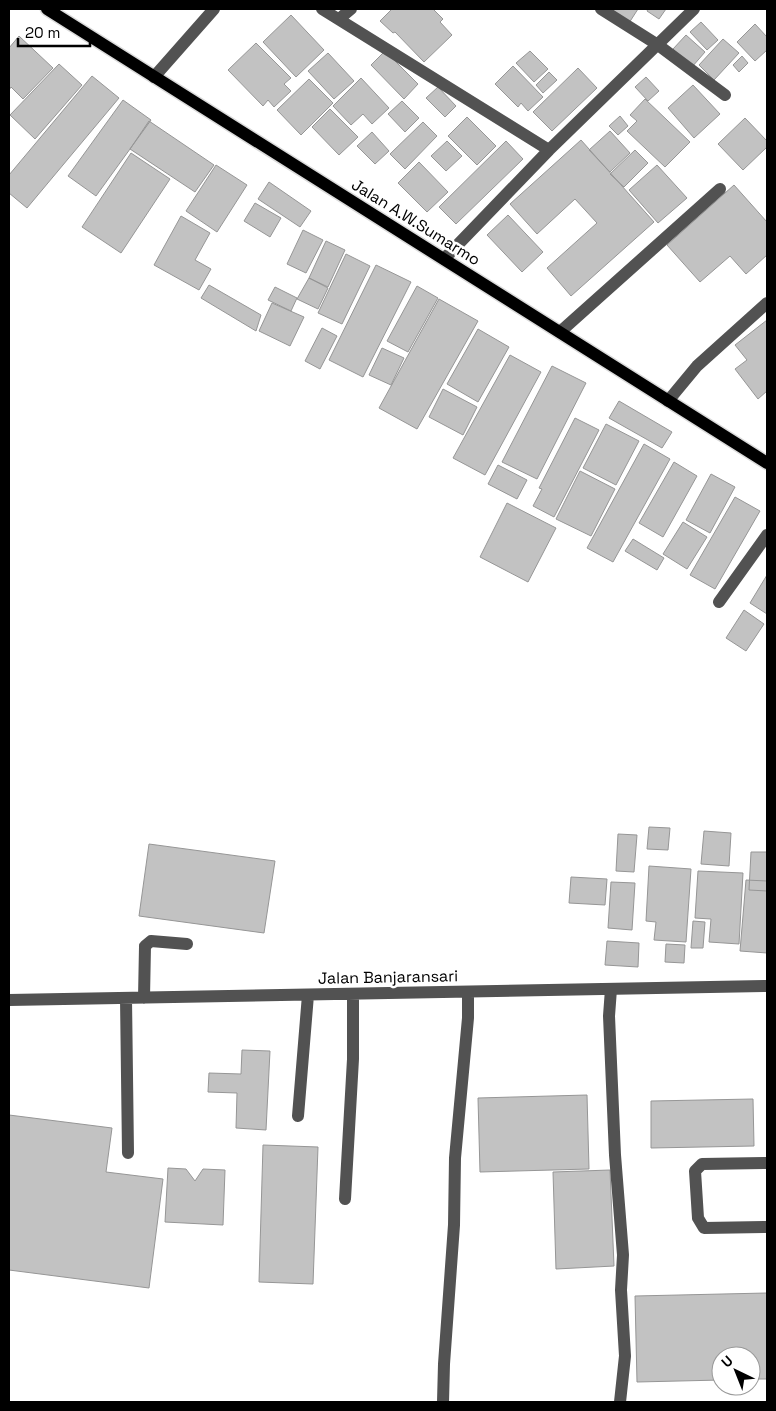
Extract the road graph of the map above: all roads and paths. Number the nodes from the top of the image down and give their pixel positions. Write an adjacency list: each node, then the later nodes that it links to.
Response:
1 (47, 9): 9 (main road, Jalan A.W.Sumarmo)
2 (214, 9): 9 (street)
3 (322, 9): 7 (street)
4 (351, 9): 7 (street)
5 (601, 9): 8 (street)
6 (694, 9): 8 (street)
7 (339, 19): 11 (street)
8 (658, 45): 10 (street); 11 (street)
9 (154, 77): 13 (main road, Jalan A.W.Sumarmo)
10 (725, 95)
11 (550, 150): 13 (street)
12 (720, 189): 15 (street)
13 (444, 259): 15 (main road, Jalan A.W.Sumarmo)
14 (767, 303): 16 (street)
15 (560, 332): 16 (main road, Jalan A.W.Sumarmo)
16 (668, 401): 17 (main road, Jalan A.W.Sumarmo)
17 (767, 463)
18 (767, 535): 19 (street)
19 (719, 602)
20 (186, 944): 27 (street)
21 (767, 986): 22 (street, Jalan Banjaransari)
22 (611, 989): 23 (street, Jalan Banjaransari); 35 (street)
23 (468, 992): 24 (street, Jalan Banjaransari); 34 (street)
24 (354, 994): 25 (street, Jalan Banjaransari); 32 (street)
25 (308, 995): 27 (street, Jalan Banjaransari); 29 (street)
26 (126, 998): 27 (street, Jalan Banjaransari); 28 (street, Jalan Banjaransari); 30 (street)
27 (144, 998)
28 (9, 1000)
29 (298, 1116)
30 (128, 1153)
31 (767, 1162): 33 (street)
32 (344, 1199)
33 (767, 1227)
34 (443, 1402)
35 (620, 1402)

